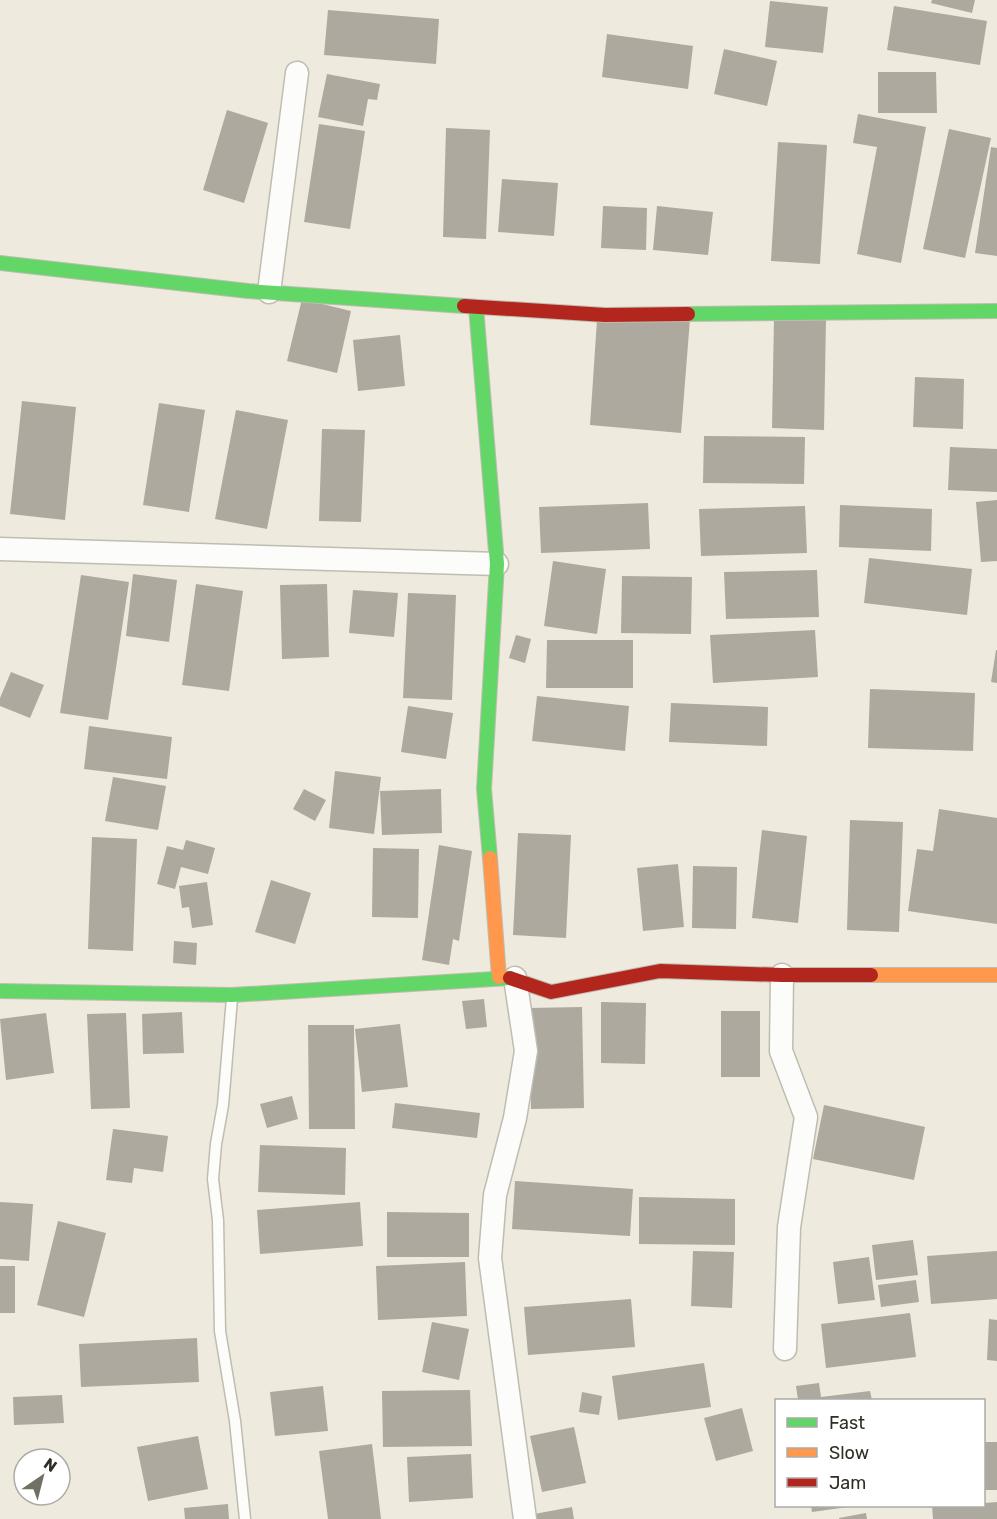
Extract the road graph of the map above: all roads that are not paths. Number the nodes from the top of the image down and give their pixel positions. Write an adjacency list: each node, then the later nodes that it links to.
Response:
1 (297, 73): 3 (street)
2 (0, 263): 3 (street)
3 (269, 292): 4 (street)
4 (476, 306): 5 (street); 7 (street)
5 (997, 311)
6 (0, 549): 7 (street)
7 (497, 564): 10 (street)
8 (782, 975): 9 (street); 10 (street); 13 (street)
9 (997, 975)
10 (507, 978): 12 (street); 15 (street)
11 (0, 991): 12 (street)
12 (232, 994): 14 (lane)
13 (785, 1349)
14 (245, 1519)
15 (525, 1519)

